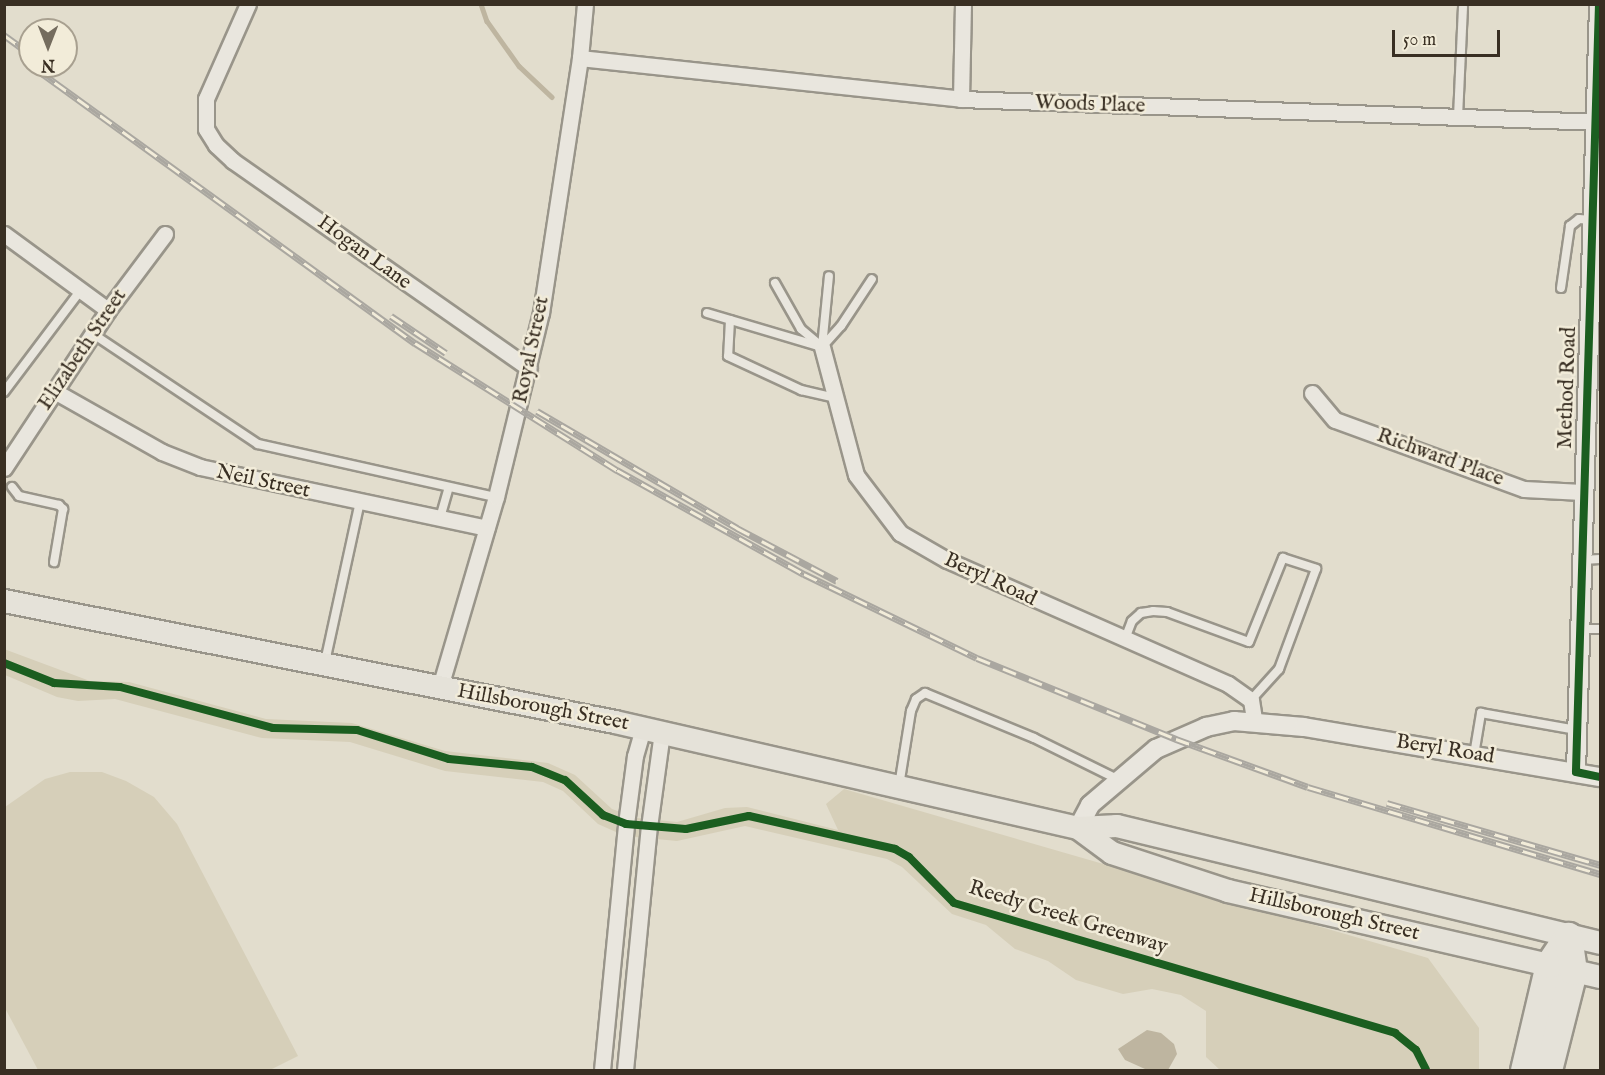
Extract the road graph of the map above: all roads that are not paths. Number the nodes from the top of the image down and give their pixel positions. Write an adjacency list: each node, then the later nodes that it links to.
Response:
1 (248, 4): 23 (street, Hogan Lane)
2 (585, 4): 6 (street, Royal Street)
3 (963, 4): 7 (street)
4 (1599, 4): 9 (street, Method Road)
5 (1463, 7): 8 (lane)
6 (580, 58): 7 (street, Woods Place); 23 (street, Royal Street)
7 (961, 99): 8 (street, Woods Place)
8 (1458, 117): 9 (street, Woods Place)
9 (1598, 122): 10 (street, Method Road)
10 (1592, 220): 16 (lane); 31 (street, Method Road)
11 (4, 234): 17 (street)
12 (165, 234): 18 (street, Elizabeth Street)
13 (829, 276): 22 (lane)
14 (872, 279): 22 (lane)
15 (775, 282): 22 (lane)
16 (1561, 288)
17 (81, 290): 18 (street); 24 (lane)
18 (108, 310): 21 (street, Elizabeth Street)
19 (707, 313): 20 (lane)
20 (730, 320): 22 (lane); 27 (lane)
21 (93, 334): 25 (street, Elizabeth Street); 30 (lane)
22 (822, 347): 27 (street, Beryl Road)
23 (529, 368): 32 (street, Royal Street)
24 (4, 392)
25 (56, 392): 28 (street, Elizabeth Street); 33 (street, Neil Street)
26 (1312, 393): 31 (street, Richward Place)
27 (836, 398): 42 (street, Beryl Road)
28 (5, 468)
29 (12, 487): 38 (lane)
30 (449, 487): 32 (lane); 34 (lane)
31 (1582, 492): 37 (street, Method Road)
32 (496, 497): 35 (street, Royal Street)
33 (360, 502): 34 (street, Neil Street); 43 (lane)
34 (440, 518): 35 (street, Neil Street)
35 (487, 528): 44 (street, Royal Street)
36 (1600, 559): 37 (lane)
37 (1581, 560): 40 (street, Method Road)
38 (54, 562)
39 (4, 601): 43 (main road, Hillsborough Street)
40 (1579, 629): 41 (lane); 48 (street, Method Road)
41 (1600, 629)
42 (1125, 639): 45 (street, Beryl Road); 45 (lane)
43 (324, 665): 44 (main road, Hillsborough Street)
44 (440, 687): 47 (main road, Hillsborough Street)
45 (1251, 700): 46 (street)
46 (1254, 720): 49 (street, Beryl Road); 52 (street, Beryl Road)
47 (653, 730): 53 (main road, Hillsborough Street); 59 (street); 60 (street)
48 (1577, 730): 49 (lane); 50 (street, Method Road)
49 (1474, 755): 50 (street, Beryl Road)
50 (1576, 772): 51 (street, Beryl Road)
51 (1600, 777)
52 (1117, 779): 53 (lane); 54 (street, Beryl Road)
53 (899, 786): 54 (main road, Hillsborough Street)
54 (1078, 828): 55 (main road, Hillsborough Street); 57 (main road, Hillsborough Street)
55 (1568, 936): 56 (main road, Hillsborough Street); 57 (highway)
56 (1600, 944)
57 (1561, 967): 58 (main road, Hillsborough Street); 63 (highway); 64 (highway)
58 (1600, 977)
59 (607, 1027): 60 (street); 61 (street)
60 (630, 1029): 62 (street)
61 (602, 1071)
62 (625, 1071)
63 (1524, 1071)
64 (1548, 1071)

